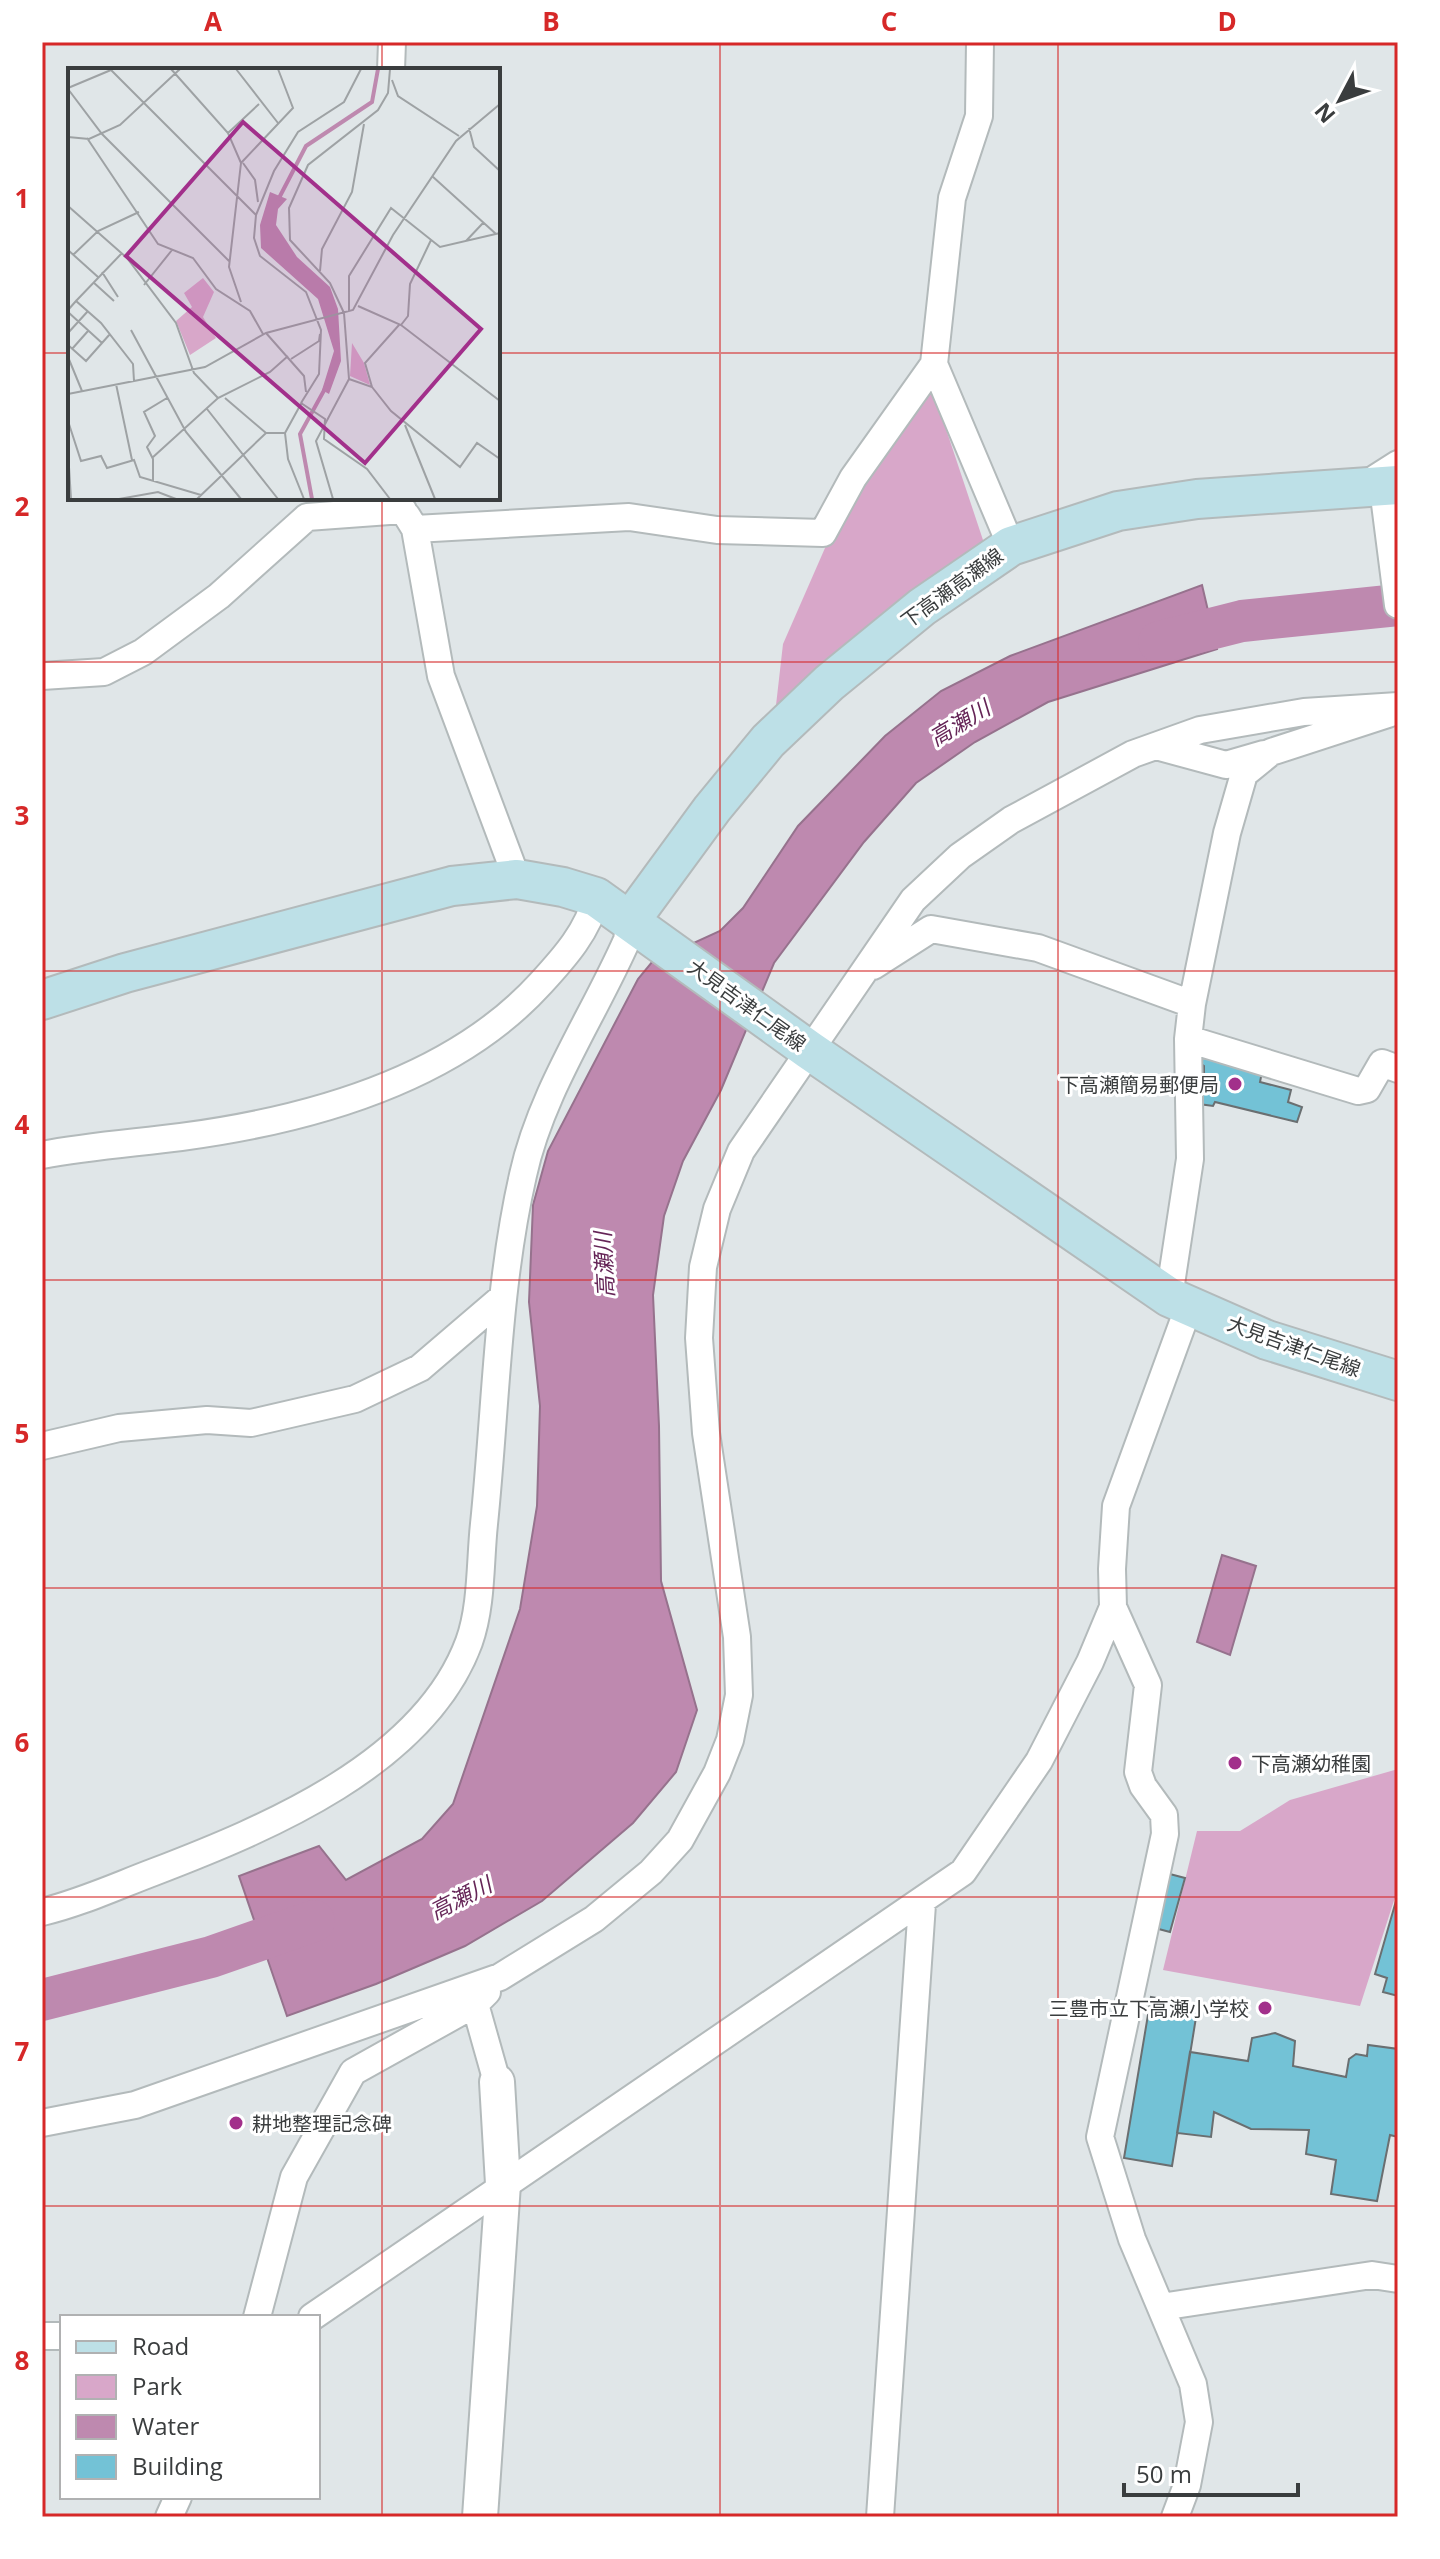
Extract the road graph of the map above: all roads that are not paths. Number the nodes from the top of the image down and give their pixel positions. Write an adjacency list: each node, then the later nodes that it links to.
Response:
1 (392, 42): 3 (street)
2 (980, 42): 4 (street)
3 (391, 68)
4 (934, 364): 6 (street); 7 (street)
5 (1393, 479): 7 (main road, 下高瀬高瀬線); 8 (street)
6 (406, 512): 9 (street); 13 (street)
7 (1011, 546): 15 (main road, 下高瀬高瀬線)
8 (1398, 605)
9 (42, 676)
10 (1398, 708): 11 (street); 12 (street)
11 (1156, 746): 12 (street); 16 (street)
12 (1271, 752): 18 (street)
13 (517, 879): 14 (main road, 大見吉津仁尾線); 17 (main road, 大見吉津仁尾線)
14 (596, 897): 15 (main road, 大見吉津仁尾線); 22 (street)
15 (630, 921): 20 (main road, 大見吉津仁尾線); 23 (street)
16 (859, 975): 18 (street); 20 (street)
17 (42, 1000)
18 (1192, 1004): 19 (street)
19 (1188, 1039): 21 (street); 24 (street)
20 (809, 1050): 24 (main road, 大見吉津仁尾線); 30 (street)
21 (1398, 1069)
22 (42, 1155)
23 (503, 1297): 26 (street); 29 (street)
24 (1179, 1301): 25 (main road, 大見吉津仁尾線); 27 (street)
25 (1398, 1381)
26 (42, 1446)
27 (1113, 1607): 28 (street); 36 (street)
28 (922, 1904): 34 (street); 40 (street)
29 (42, 1912)
30 (500, 1977): 31 (street); 33 (street)
31 (475, 2004): 32 (street); 37 (street)
32 (497, 2082): 34 (street)
33 (42, 2123)
34 (503, 2184): 38 (street); 39 (street)
35 (1398, 2279): 36 (street)
36 (1161, 2307): 41 (street)
37 (258, 2315)
38 (315, 2315)
39 (480, 2517)
40 (880, 2517)
41 (1175, 2517)

